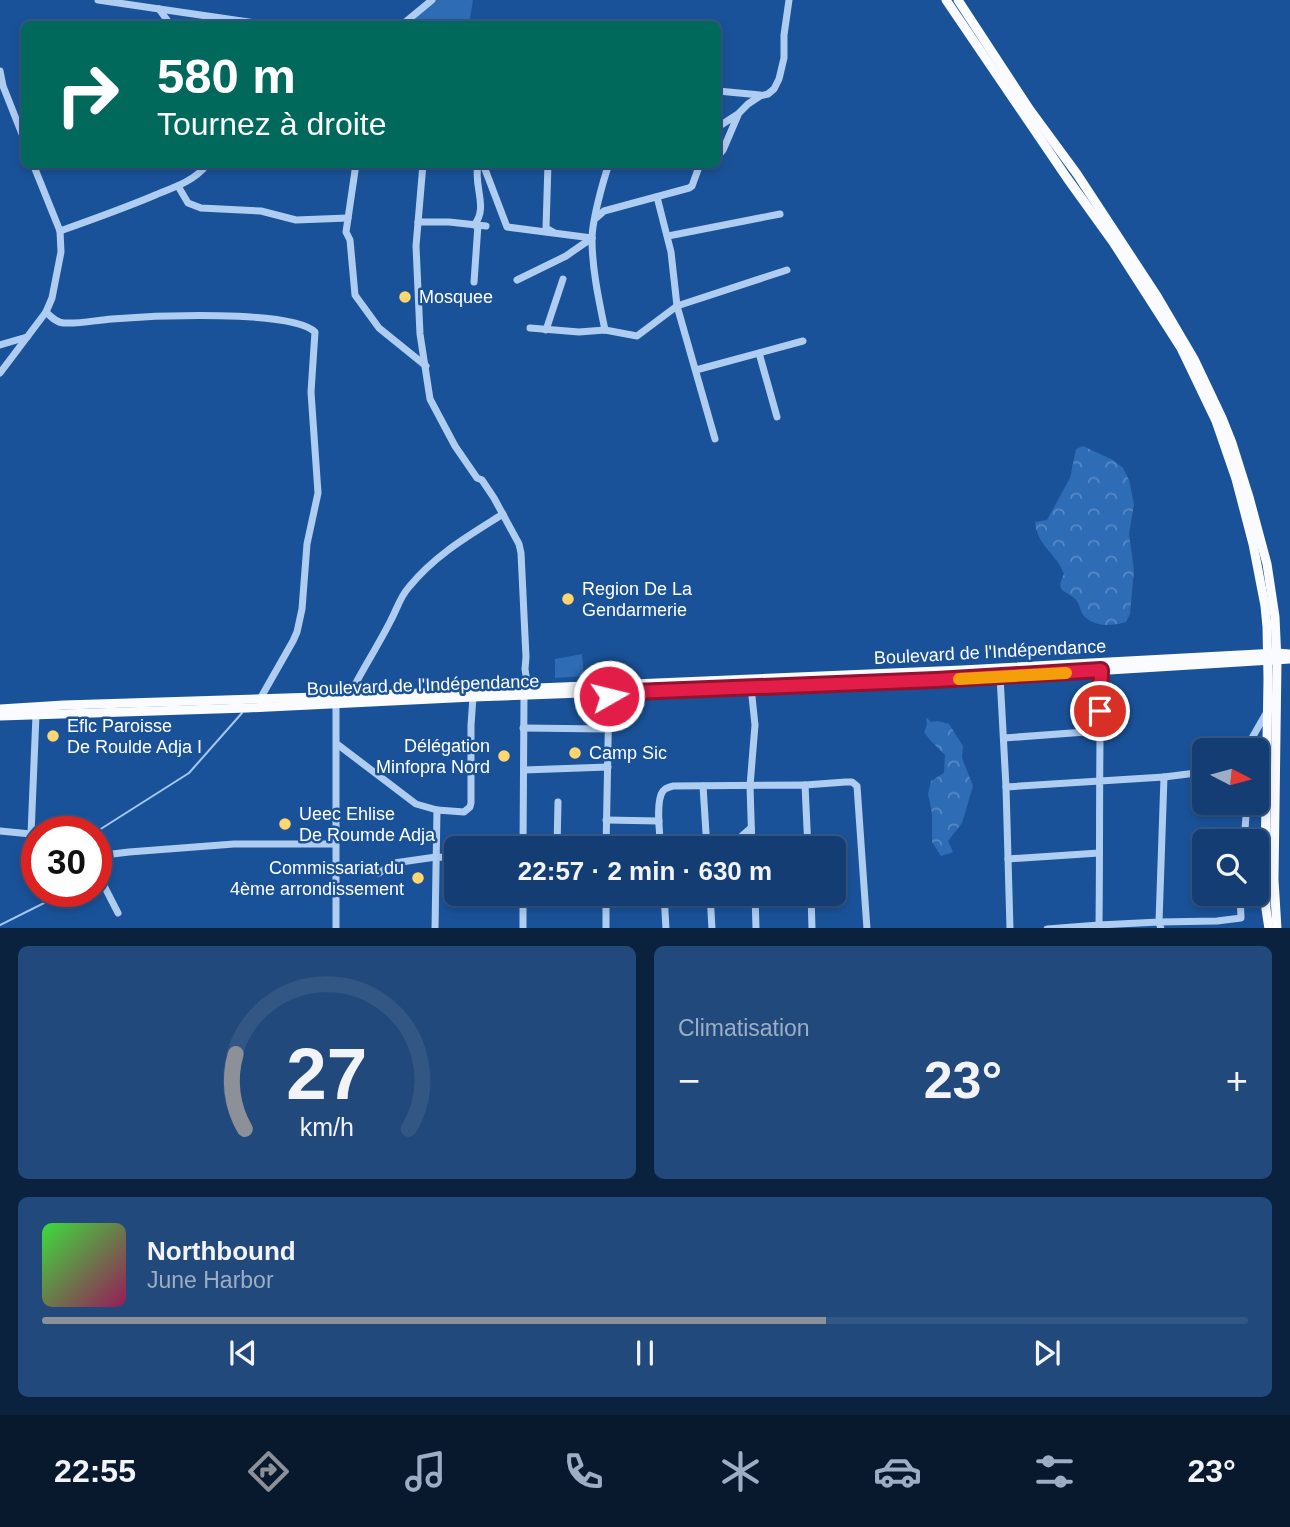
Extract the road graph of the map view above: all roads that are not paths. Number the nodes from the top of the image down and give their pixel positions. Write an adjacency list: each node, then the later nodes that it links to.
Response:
1 (98, 0): 6 (street)
2 (432, 0): 9 (street)
3 (789, 0): 12 (street)
4 (946, 0): 56 (main road)
5 (958, 0): 59 (main road)
6 (159, 9): 7 (street); 8 (street)
7 (168, 21)
8 (241, 21)
9 (407, 21)
10 (0, 71): 15 (street)
11 (721, 91): 12 (street)
12 (761, 96): 13 (street)
13 (738, 114): 14 (street); 16 (street)
14 (721, 125)
15 (21, 131)
16 (721, 152)
17 (35, 168): 33 (street)
18 (204, 168): 26 (street)
19 (356, 168): 29 (street)
20 (423, 168): 31 (street)
21 (480, 168): 32 (street)
22 (483, 168): 34 (street)
23 (548, 168): 34 (street)
24 (608, 168): 30 (street)
25 (699, 168): 27 (street)
26 (178, 186): 29 (street); 33 (street)
27 (657, 197): 30 (street); 35 (street)
28 (780, 214): 35 (street)
29 (348, 218): 50 (street)
30 (595, 218): 36 (street)
31 (418, 222): 32 (street); 50 (street)
32 (479, 225): 40 (street)
33 (60, 231): 42 (street)
34 (556, 234): 36 (street)
35 (668, 236): 41 (street)
36 (592, 238): 39 (street); 45 (street)
37 (788, 270): 41 (street)
38 (563, 279): 44 (street)
39 (517, 280)
40 (474, 282)
41 (677, 306): 45 (street); 51 (street)
42 (46, 312): 46 (street); 67 (street)
43 (530, 328): 44 (street)
44 (546, 330): 45 (street)
45 (605, 330)
46 (28, 337): 48 (street); 52 (street)
47 (803, 341): 49 (street)
48 (0, 345)
49 (759, 353): 51 (street); 53 (street)
50 (426, 366): 55 (street)
51 (696, 370): 54 (street)
52 (0, 373)
53 (777, 417)
54 (715, 439)
55 (503, 514): 63 (street); 65 (street)
56 (1267, 641): 57 (main road); 59 (main road)
57 (1254, 655): 59 (main road, Boulevard de l'Indépendance); 63 (main road, Boulevard de l'Indépendance)
58 (1290, 656): 59 (main road)
59 (1272, 657): 60 (main road, Boulevard de l'Indépendance); 70 (main road); 136 (main road)
60 (1101, 670): 61 (main road, Boulevard de l'Indépendance); 75 (street)
61 (1000, 676): 62 (main road, Boulevard de l'Indépendance); 76 (street)
62 (751, 687): 64 (main road, Boulevard de l'Indépendance); 86 (street)
63 (526, 693): 64 (main road, Boulevard de l'Indépendance); 65 (main road, Boulevard de l'Indépendance); 66 (main road, Boulevard de l'Indépendance); 73 (street)
64 (609, 693): 79 (street)
65 (349, 696): 68 (main road, Boulevard de l'Indépendance)
66 (473, 698): 68 (main road, Boulevard de l'Indépendance); 89 (street)
67 (260, 699): 68 (main road, Boulevard de l'Indépendance); 69 (main road, Boulevard de l'Indépendance)
68 (335, 701): 71 (main road, Boulevard de l'Indépendance); 78 (street)
69 (0, 709)
70 (1268, 710): 77 (street); 135 (main road)
71 (36, 715): 72 (main road, Boulevard de l'Indépendance); 90 (street)
72 (0, 716)
73 (523, 728): 74 (street); 80 (street)
74 (606, 729)
75 (1099, 731): 76 (street); 83 (street)
76 (1004, 738): 87 (street)
77 (1253, 738)
78 (337, 744): 89 (street); 104 (street)
79 (608, 767): 80 (street); 91 (street)
80 (524, 770): 96 (street)
81 (1192, 774): 82 (street)
82 (1164, 777): 83 (street); 121 (street)
83 (1100, 780): 87 (street); 105 (street)
84 (805, 785): 86 (street); 103 (street); 131 (street)
85 (703, 786): 86 (street); 92 (street); 100 (street)
86 (750, 786): 93 (street)
87 (1006, 787): 109 (street)
88 (558, 802): 97 (street)
89 (437, 810): 107 (street)
90 (34, 816)
91 (606, 820): 92 (street); 98 (street)
92 (659, 821): 99 (street)
93 (751, 828): 101 (street); 102 (street)
94 (0, 831): 95 (street)
95 (21, 834)
96 (523, 836)
97 (557, 836)
98 (606, 836)
99 (660, 836)
100 (706, 836)
101 (742, 836)
102 (751, 836)
103 (807, 836)
104 (335, 844): 106 (street); 123 (street)
105 (1099, 853): 109 (street); 122 (street)
106 (112, 854)
107 (436, 857): 108 (street); 110 (street); 124 (street)
108 (444, 857)
109 (1008, 859): 132 (street)
110 (379, 873)
111 (112, 901): 119 (street)
112 (523, 906): 125 (street)
113 (606, 906): 126 (street)
114 (665, 906): 127 (street)
115 (711, 906): 128 (street)
116 (755, 906): 129 (street)
117 (812, 906): 130 (street)
118 (1240, 906): 120 (street)
119 (118, 913)
120 (1241, 918): 121 (street); 134 (street)
121 (1160, 925): 122 (street)
122 (1099, 927): 133 (street)
123 (336, 928)
124 (435, 928)
125 (523, 928)
126 (606, 928)
127 (666, 928)
128 (712, 928)
129 (756, 928)
130 (813, 928)
131 (867, 928)
132 (1010, 928)
133 (1073, 928)
134 (1242, 928)
135 (1269, 928)
136 (1277, 928)

